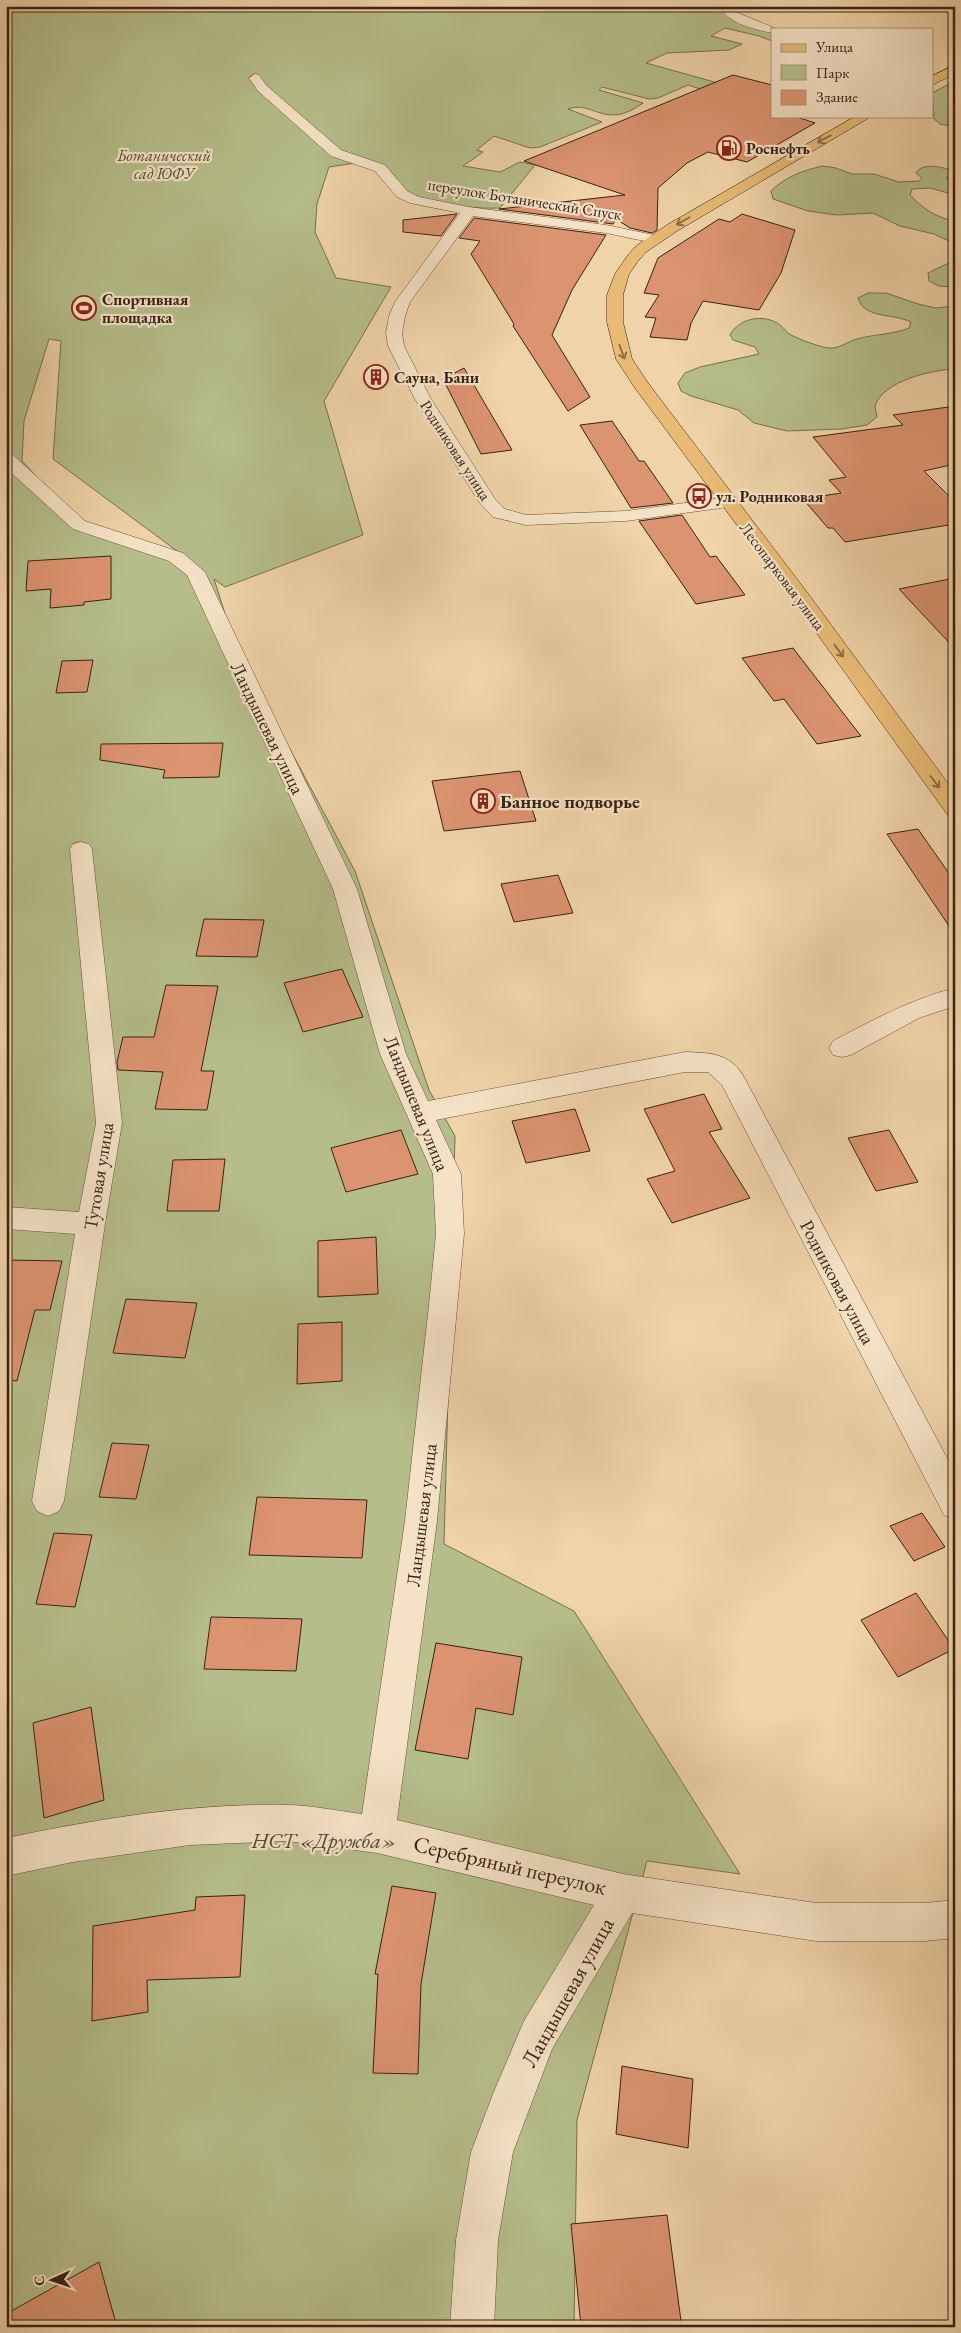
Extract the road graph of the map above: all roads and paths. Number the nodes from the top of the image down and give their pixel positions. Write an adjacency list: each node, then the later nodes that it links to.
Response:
1 (725, 6): 2 (street)
2 (771, 30)
3 (955, 69): 5 (main road)
4 (255, 78): 7 (street, переулок Ботанический Спуск)
5 (934, 80)
6 (862, 118): 8 (main road, Лесопарковая улица, one-way to 8)
7 (469, 211): 8 (street, переулок Ботанический Спуск); 10 (street, Родниковая улица)
8 (654, 239): 10 (main road, Лесопарковая улица, one-way to 10)
9 (6, 458): 15 (street, Ландышевая улица)
10 (729, 502): 11 (main road, Лесопарковая улица, one-way to 11)
11 (955, 809)
12 (81, 848): 17 (street, Тутовая улица)
13 (955, 997): 14 (street)
14 (842, 1048)
15 (419, 1113): 19 (street, Родниковая улица); 20 (street, Ландышевая улица)
16 (6, 1218): 17 (street)
17 (91, 1224): 18 (street, Тутовая улица)
18 (48, 1501)
19 (955, 1506)
20 (377, 1834): 21 (street, Серебряный переулок); 22 (street, Серебряный переулок)
21 (6, 1857)
22 (624, 1893): 23 (street, Серебряный переулок); 24 (street, Ландышевая улица)
23 (955, 1919)
24 (472, 2327)

